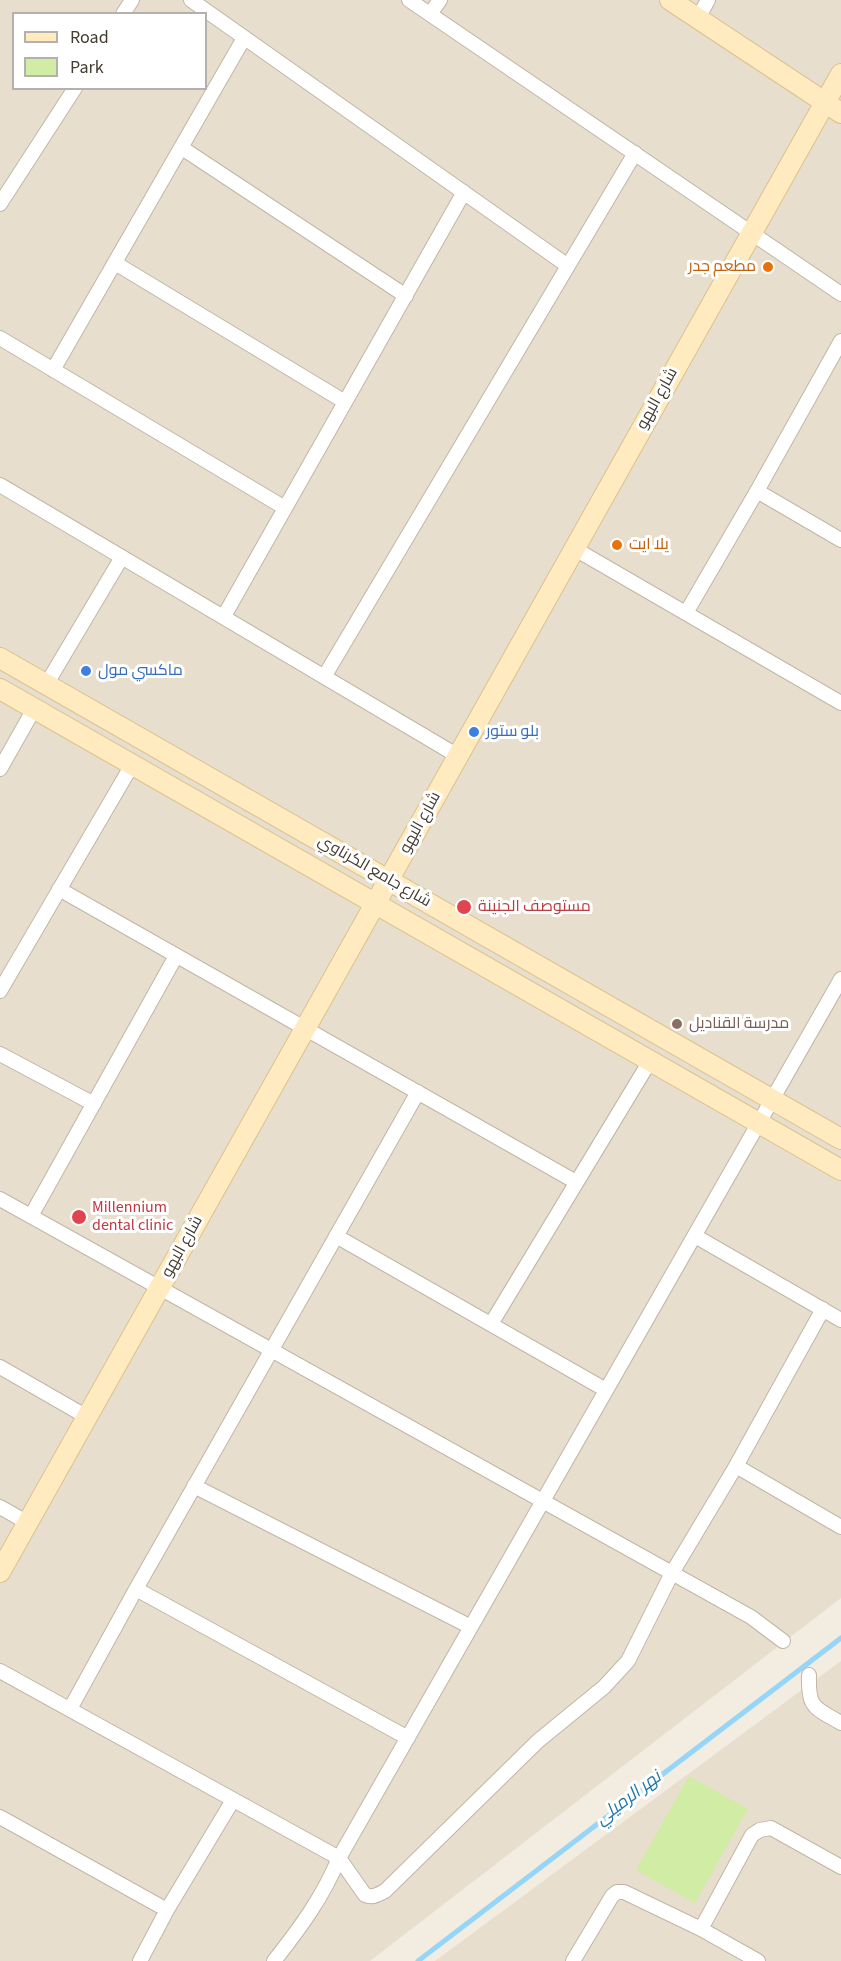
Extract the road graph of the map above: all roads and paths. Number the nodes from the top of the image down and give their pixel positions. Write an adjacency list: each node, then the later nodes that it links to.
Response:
1 (191, 0): 8 (street)
2 (409, 0): 6 (street)
3 (440, 0): 6 (street)
4 (670, 0): 7 (main road)
5 (708, 0): 7 (street)
6 (430, 14): 13 (street)
7 (698, 18): 11 (main road)
8 (244, 38): 12 (street); 14 (street)
9 (841, 74): 11 (main road, شارع البهو)
10 (74, 90): 15 (street)
11 (833, 108): 16 (main road, شارع البهو)
12 (182, 148): 17 (street); 20 (street)
13 (635, 153): 16 (street); 18 (street)
14 (464, 192): 18 (street); 20 (street)
15 (2, 197)
16 (751, 233): 19 (street); 29 (main road, شارع البهو)
17 (115, 263): 23 (street); 24 (street)
18 (568, 266): 34 (street)
19 (841, 294)
20 (406, 296): 24 (street)
21 (0, 338): 23 (street)
22 (841, 341): 26 (street)
23 (53, 370): 27 (street)
24 (345, 402): 27 (street)
25 (0, 485): 30 (street)
26 (758, 491): 28 (street); 31 (street)
27 (285, 508): 32 (street)
28 (841, 540)
29 (574, 549): 31 (street); 39 (main road, شارع البهو)
30 (122, 557): 32 (street); 35 (street)
31 (686, 613): 37 (street)
32 (224, 616): 34 (street)
33 (0, 658): 35 (main road, شارع جامع الكرناوي)
34 (324, 677): 39 (street)
35 (46, 685): 42 (main road, شارع جامع الكرناوي)
36 (0, 689): 38 (main road, شارع جامع الكرناوي)
37 (841, 703)
38 (34, 709): 40 (main road, شارع جامع الكرناوي); 41 (street)
39 (458, 756): 42 (main road, شارع البهو)
40 (132, 765): 43 (street); 44 (main road, شارع جامع الكرناوي)
41 (0, 769)
42 (388, 880): 44 (main road, شارع البهو); 52 (main road, شارع جامع الكرناوي)
43 (59, 889): 45 (street); 47 (street)
44 (375, 903): 48 (main road, شارع البهو); 50 (main road, شارع جامع الكرناوي)
45 (176, 956): 48 (street); 53 (street)
46 (841, 979): 52 (street)
47 (0, 991)
48 (305, 1029): 51 (street); 62 (main road, شارع البهو)
49 (0, 1054): 53 (street)
50 (650, 1060): 54 (main road, شارع جامع الكرناوي); 57 (street)
51 (418, 1092): 57 (street); 60 (street)
52 (772, 1100): 54 (street); 55 (main road, شارع جامع الكرناوي)
53 (94, 1104): 59 (street)
54 (759, 1123): 56 (main road, شارع جامع الكرناوي); 61 (street)
55 (841, 1139)
56 (841, 1170)
57 (576, 1182): 65 (street)
58 (0, 1199): 59 (street)
59 (31, 1216): 62 (street)
60 (336, 1236): 65 (street); 66 (street)
61 (695, 1236): 63 (street); 68 (street)
62 (160, 1288): 66 (street); 69 (main road, شارع البهو)
63 (824, 1309): 64 (street); 70 (street)
64 (841, 1320)
65 (491, 1324): 68 (street)
66 (271, 1350): 71 (street); 72 (street)
67 (0, 1367): 69 (street)
68 (606, 1390): 72 (street)
69 (87, 1417): 74 (main road, شارع البهو)
70 (736, 1466): 75 (street); 77 (street)
71 (194, 1486): 78 (street); 79 (street)
72 (543, 1501): 77 (street); 79 (street)
73 (0, 1507): 74 (street)
74 (28, 1522): 76 (main road, شارع البهو)
75 (841, 1527)
76 (0, 1572)
77 (672, 1573): 80 (street); 88 (street)
78 (136, 1589): 83 (street); 85 (street)
79 (471, 1627): 85 (street)
80 (783, 1641)
81 (0, 1671): 83 (street)
82 (809, 1675): 84 (street)
83 (70, 1709): 86 (street)
84 (841, 1723)
85 (408, 1738): 88 (street)
86 (234, 1800): 88 (street); 90 (street)
87 (1, 1822): 90 (street)
88 (339, 1858): 93 (street)
89 (841, 1868): 91 (street)
90 (167, 1910): 92 (street)
91 (701, 1929): 94 (street); 95 (street)
92 (140, 1961)
93 (274, 1961)
94 (573, 1961)
95 (758, 1961)

